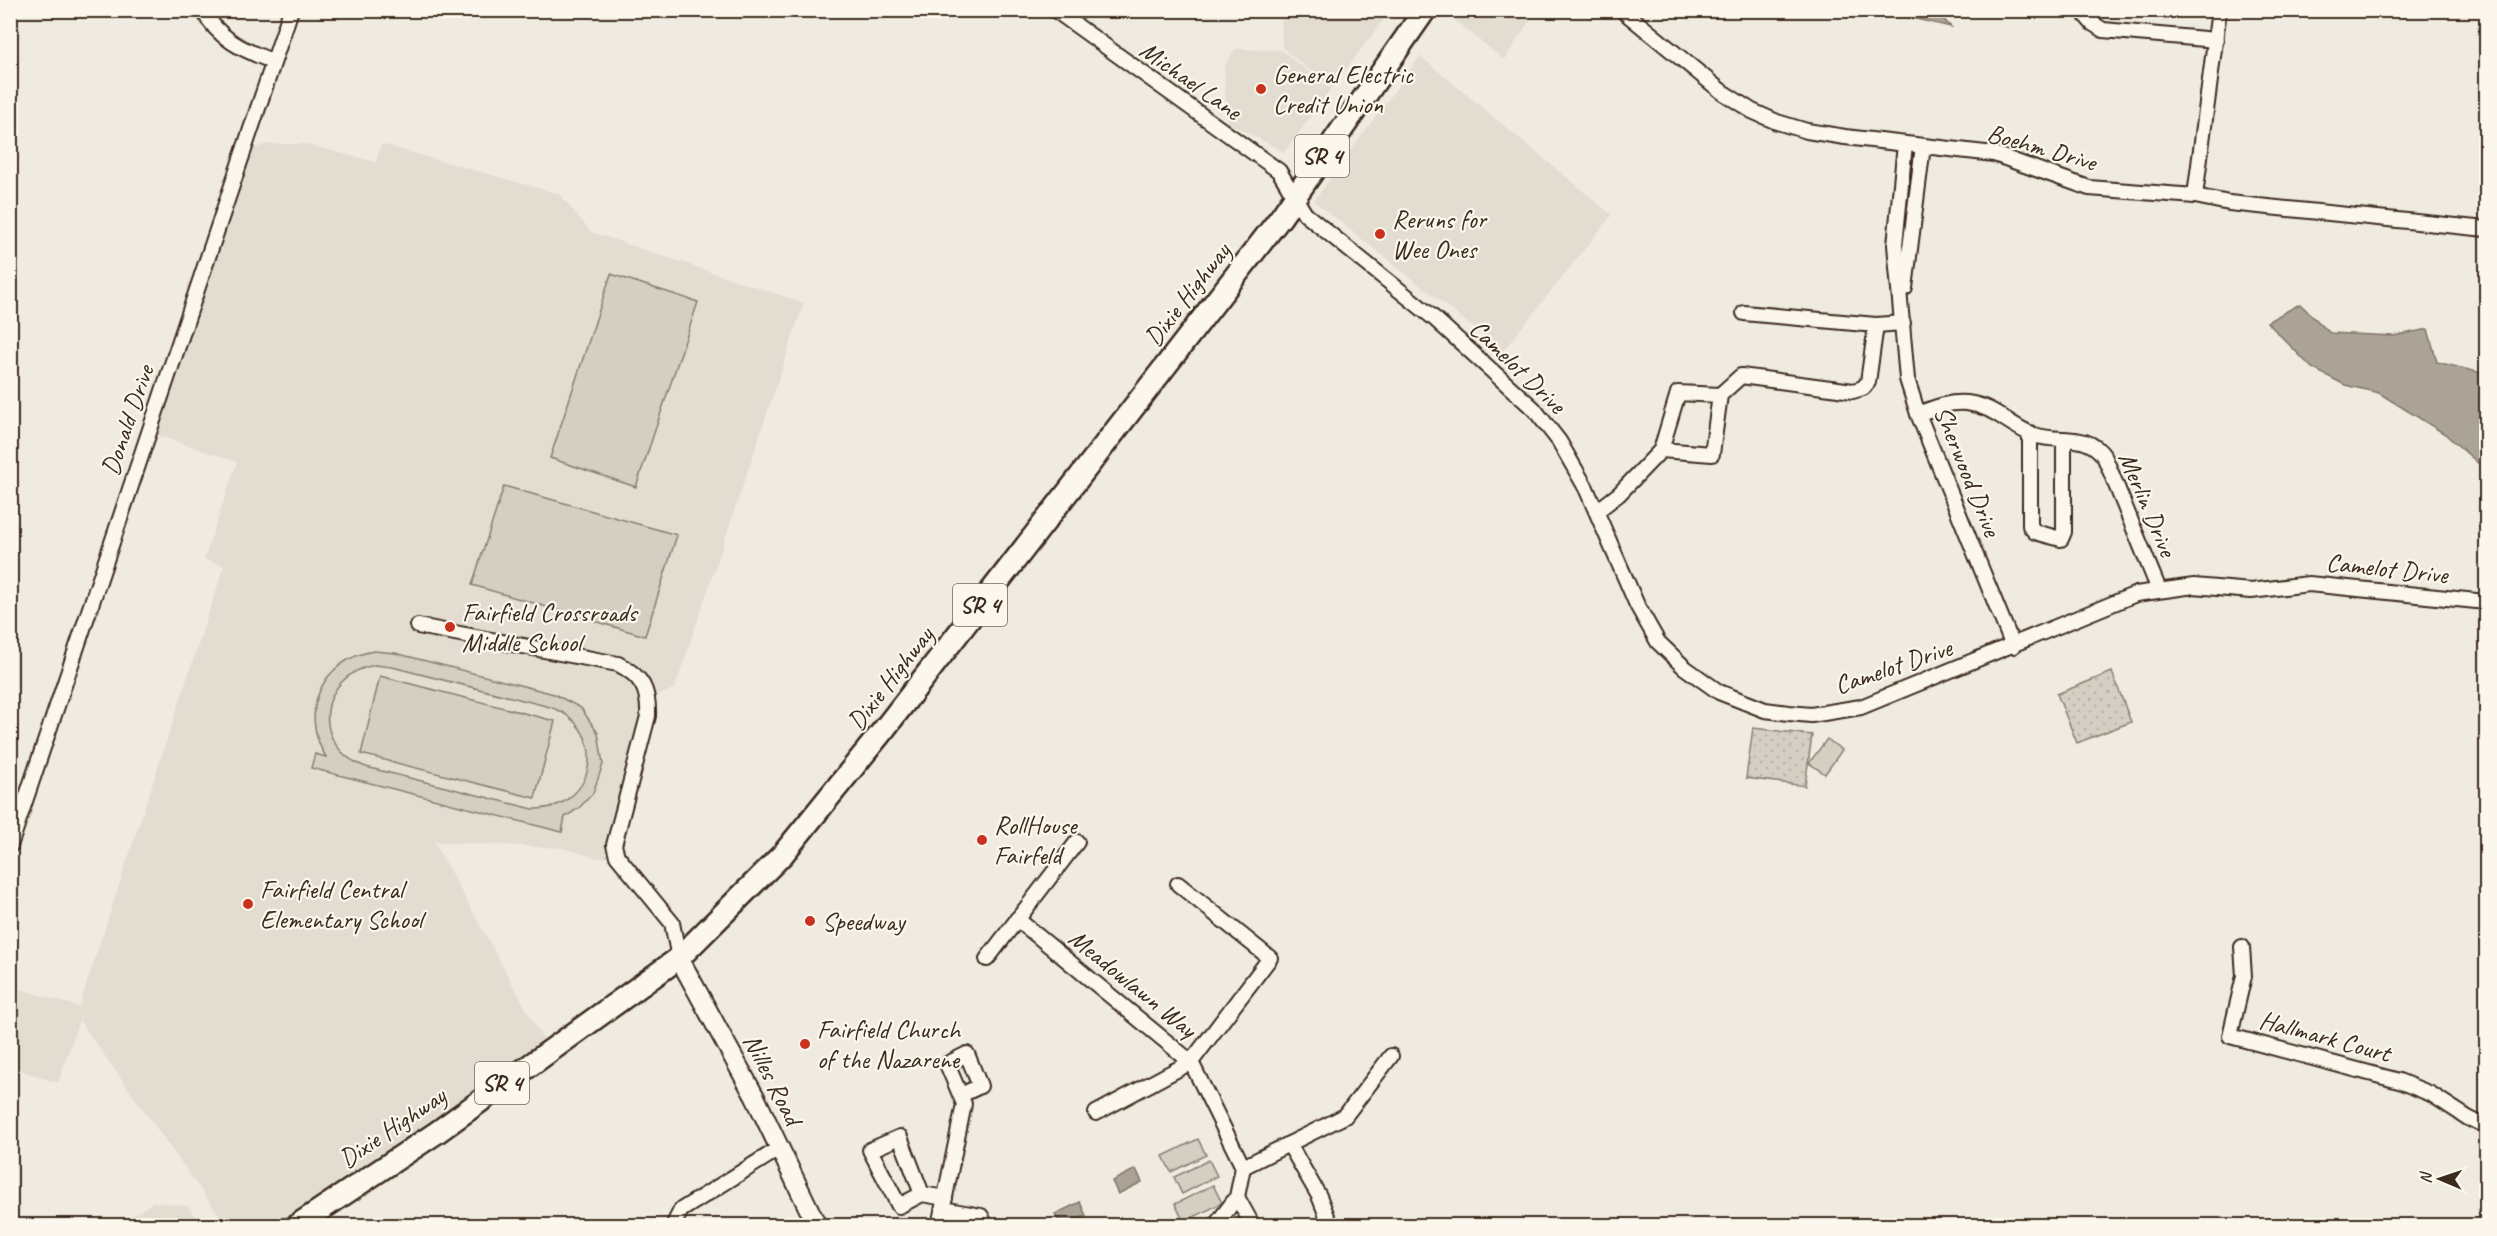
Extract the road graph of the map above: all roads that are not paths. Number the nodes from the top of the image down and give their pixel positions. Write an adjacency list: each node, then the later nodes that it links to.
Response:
1 (203, 10): 9 (street)
2 (291, 10): 9 (street, Donald Drive)
3 (1055, 10): 12 (street, Michael Lane)
4 (1425, 10): 12 (main road, Dixie Highway / SR 4)
5 (1622, 10): 10 (street, Boehm Drive)
6 (2081, 10): 8 (street)
7 (2218, 10): 8 (street)
8 (2216, 40): 13 (street)
9 (272, 61): 28 (street, Donald Drive)
10 (1905, 144): 11 (street, Boehm Drive); 16 (street, Sherwood Drive)
11 (1923, 146): 13 (street, Boehm Drive); 16 (street, Sherwood Drive)
12 (1294, 194): 23 (street, Camelot Drive); 34 (main road, Dixie Highway / SR 4)
13 (2195, 196): 14 (street, Boehm Drive)
14 (2487, 230)
15 (1744, 314): 17 (street)
16 (1903, 315): 17 (street); 19 (street, Sherwood Drive)
17 (1876, 325): 18 (street)
18 (1720, 395): 22 (street); 22 (street)
19 (1918, 414): 20 (street, Merlin Drive); 27 (street, Sherwood Drive)
20 (2030, 433): 21 (street, Merlin Drive); 21 (street)
21 (2064, 439): 24 (street, Merlin Drive)
22 (1661, 450): 23 (street)
23 (1597, 511): 27 (street, Camelot Drive)
24 (2159, 590): 25 (street, Camelot Drive); 27 (street, Camelot Drive)
25 (2487, 602)
26 (418, 626): 34 (street)
27 (2013, 646)
28 (14, 826): 30 (street, Donald Drive)
29 (1077, 842): 32 (street)
30 (10, 846)
31 (1178, 884): 37 (street)
32 (1017, 919): 35 (street); 37 (street, Meadowlawn Way)
33 (2242, 947): 40 (street, Hallmark Court)
34 (679, 958): 42 (street, Nilles Road); 47 (main road, Dixie Highway / SR 4)
35 (987, 959)
36 (1391, 1056): 41 (street)
37 (1191, 1062): 39 (street, Meadowlawn Way); 43 (street)
38 (962, 1095): 46 (street)
39 (1096, 1113)
40 (2487, 1127)
41 (1289, 1144): 43 (street); 54 (street)
42 (780, 1148): 48 (street); 49 (street, Nilles Road)
43 (1243, 1167): 45 (street)
44 (922, 1194): 44 (street); 46 (street)
45 (1237, 1197): 52 (street); 53 (street)
46 (944, 1204): 50 (street); 51 (street)
47 (296, 1226)
48 (673, 1226)
49 (817, 1226)
50 (939, 1226)
51 (986, 1226)
52 (1215, 1226)
53 (1253, 1226)
54 (1331, 1226)

